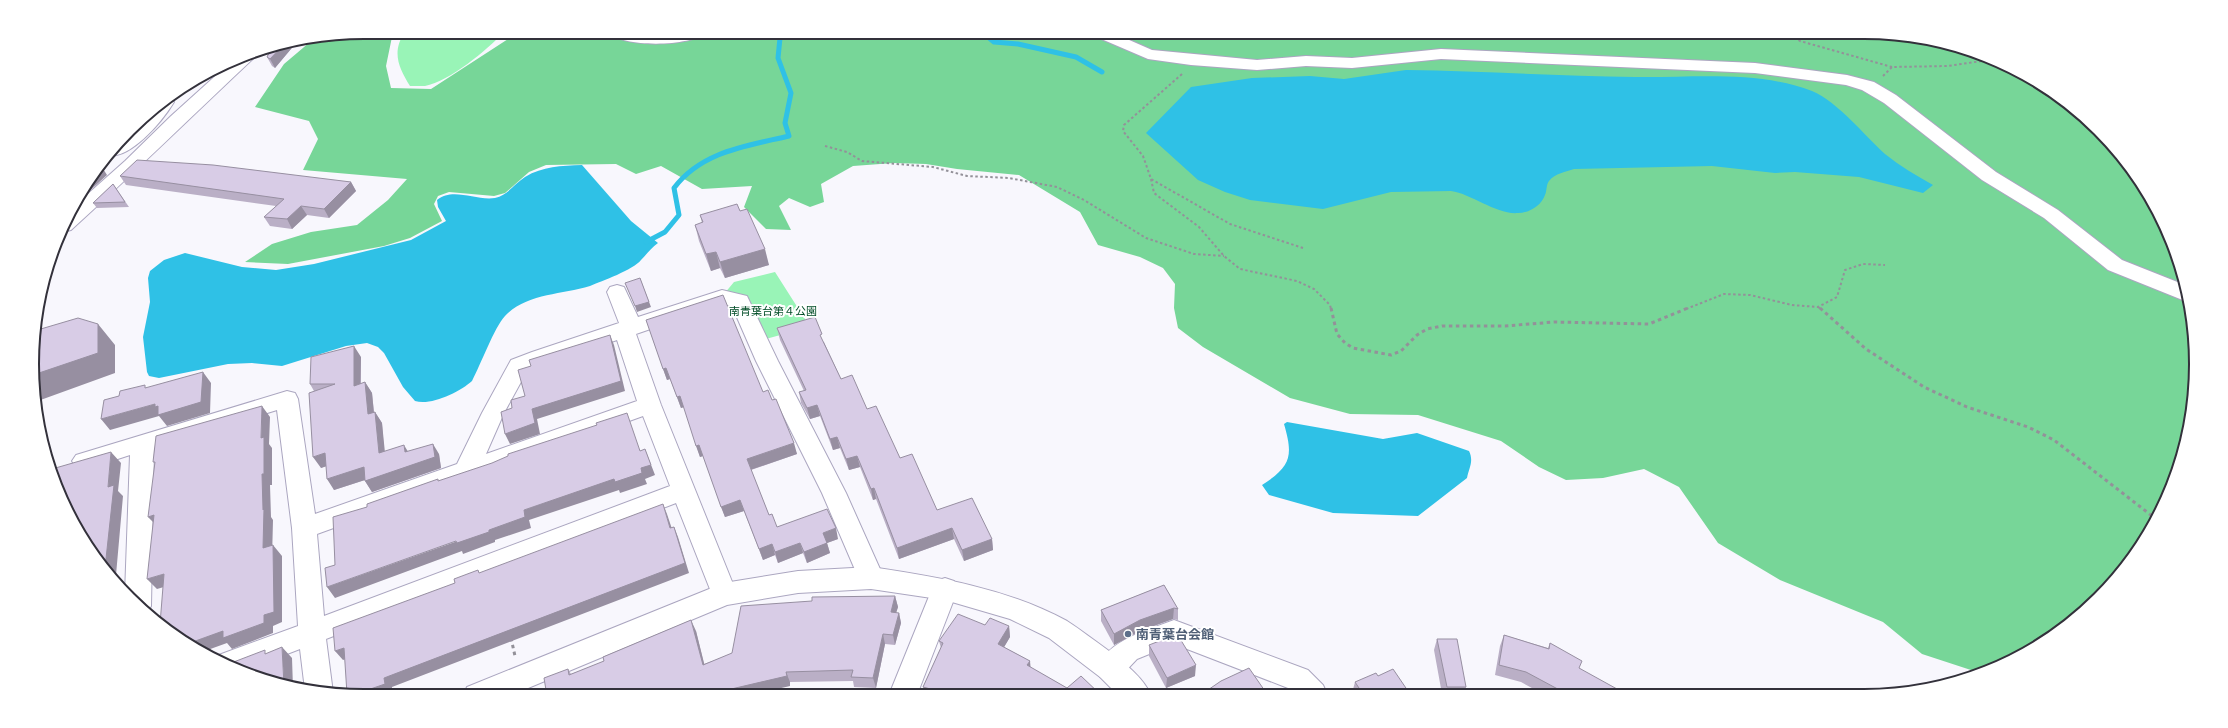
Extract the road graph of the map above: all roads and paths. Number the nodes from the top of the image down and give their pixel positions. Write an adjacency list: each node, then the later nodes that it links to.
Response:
1 (1114, 39): 3 (street)
2 (1797, 39): 6 (path)
3 (1191, 60): 7 (street); 13 (path)
4 (1982, 62): 6 (path)
5 (236, 66): 10 (street)
6 (1892, 67): 7 (path)
7 (1868, 86): 19 (street)
8 (159, 112): 9 (street)
9 (154, 120): 10 (street); 11 (street)
10 (177, 120): 14 (street)
11 (128, 141)
12 (825, 146): 16 (path)
13 (1151, 179): 15 (path); 16 (path)
14 (75, 216)
15 (1303, 248)
16 (1224, 256): 20 (path)
17 (1885, 265): 20 (path)
18 (617, 292): 21 (street)
19 (2181, 292)
20 (1818, 307): 27 (path)
21 (628, 329): 22 (street); 25 (street); 29 (street)
22 (650, 406): 25 (street); 26 (street)
23 (142, 443): 24 (street); 28 (street); 32 (street)
24 (60, 469)
25 (467, 469): 28 (street)
26 (682, 491): 31 (street); 34 (street)
27 (2151, 515)
28 (304, 528): 34 (street)
29 (871, 578): 30 (street); 31 (street)
30 (946, 589): 36 (street); 40 (street)
31 (724, 594): 37 (street)
32 (138, 598)
33 (509, 630): 37 (path)
34 (312, 632): 35 (street); 38 (street)
35 (235, 662)
36 (1110, 668): 41 (street); 42 (street)
37 (521, 678): 39 (street)
38 (318, 685)
39 (494, 689)
40 (905, 689)
41 (1131, 689)
42 (1308, 689)

